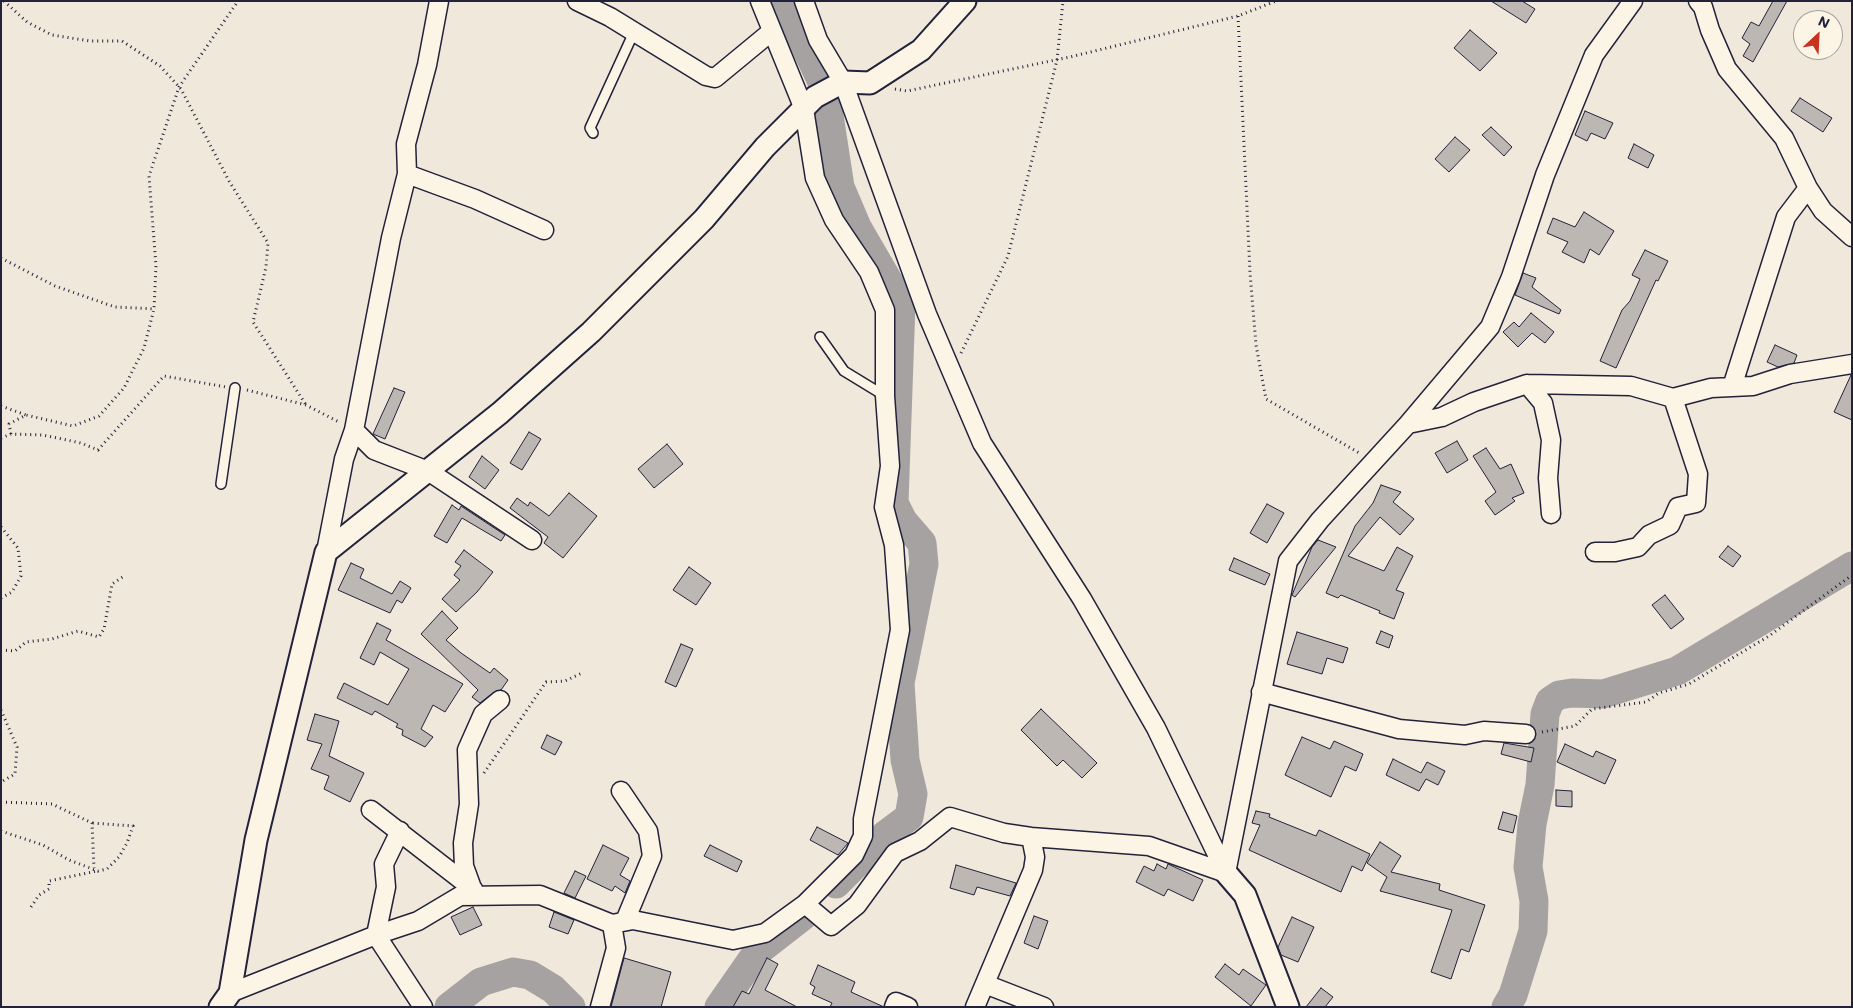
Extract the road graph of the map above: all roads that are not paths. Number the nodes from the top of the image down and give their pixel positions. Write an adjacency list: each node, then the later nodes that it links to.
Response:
1 (439, 1): 13 (street)
2 (760, 1): 9 (street)
3 (804, 1): 10 (street)
4 (965, 1): 10 (street)
5 (1633, 1): 24 (street)
6 (1698, 1): 14 (street)
7 (584, 3): 8 (street)
8 (634, 32): 9 (street); 12 (lane)
9 (772, 32): 11 (street)
10 (843, 82): 11 (street); 39 (street)
11 (804, 109): 22 (street); 26 (street)
12 (592, 133)
13 (407, 174): 15 (street); 25 (street)
14 (1808, 188): 16 (street); 20 (street)
15 (544, 230)
16 (1852, 237)
17 (820, 337): 22 (lane)
18 (1852, 364): 20 (street)
19 (1528, 384): 23 (street); 24 (street); 28 (street)
20 (1732, 387): 23 (street)
21 (234, 388): 27 (lane)
22 (885, 396): 41 (street)
23 (1673, 398): 31 (street)
24 (1408, 424): 32 (street)
25 (354, 430): 26 (street); 30 (street)
26 (428, 471): 29 (street); 30 (street)
27 (221, 484)
28 (1551, 514)
29 (532, 540)
30 (326, 552): 45 (street)
31 (1594, 552)
32 (1261, 692): 34 (street); 39 (street)
33 (500, 700): 40 (street)
34 (1526, 734)
35 (621, 790): 42 (street)
36 (371, 810): 37 (street)
37 (400, 831): 40 (street); 43 (street)
38 (1031, 838): 39 (street); 41 (street); 44 (street)
39 (1226, 872): 52 (street)
40 (476, 892): 42 (street); 43 (street)
41 (805, 904): 42 (street)
42 (618, 923): 47 (street)
43 (376, 934): 45 (street); 46 (street)
44 (985, 984): 50 (street); 51 (street)
45 (225, 1000)
46 (423, 1007)
47 (600, 1007)
48 (894, 1007): 49 (street)
49 (908, 1007)
50 (975, 1007)
51 (1044, 1007)
52 (1288, 1007)

